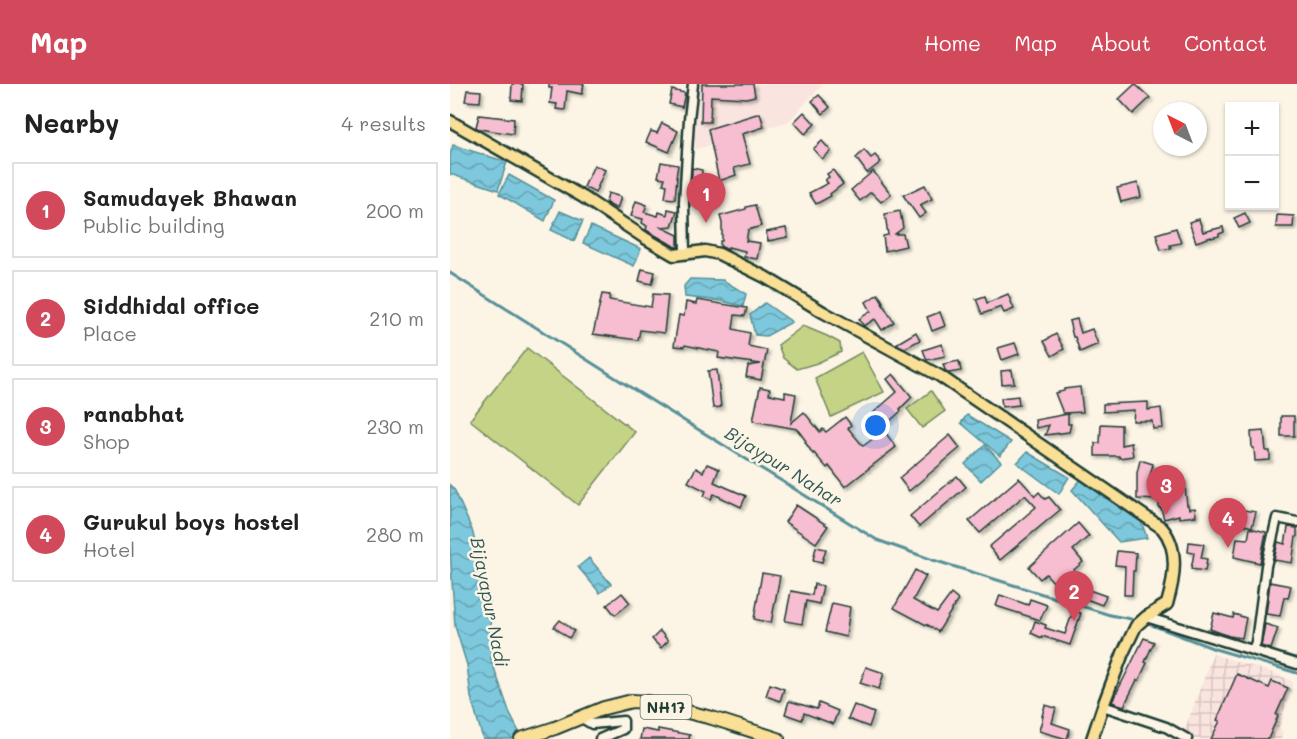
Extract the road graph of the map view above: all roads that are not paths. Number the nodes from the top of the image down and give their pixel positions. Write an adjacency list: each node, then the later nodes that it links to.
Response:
1 (693, 84): 3 (street)
2 (450, 121): 3 (main road)
3 (686, 252): 5 (main road)
4 (1297, 522): 6 (street)
5 (1146, 617): 6 (street); 8 (main road)
6 (1253, 650): 7 (street)
7 (1297, 664)
8 (1102, 706): 13 (main road); 14 (street)
9 (580, 717): 10 (highway, NH17); 11 (street); 12 (highway, NH17)
10 (522, 739)
11 (600, 739)
12 (778, 739)
13 (1092, 739)
14 (1187, 739)

